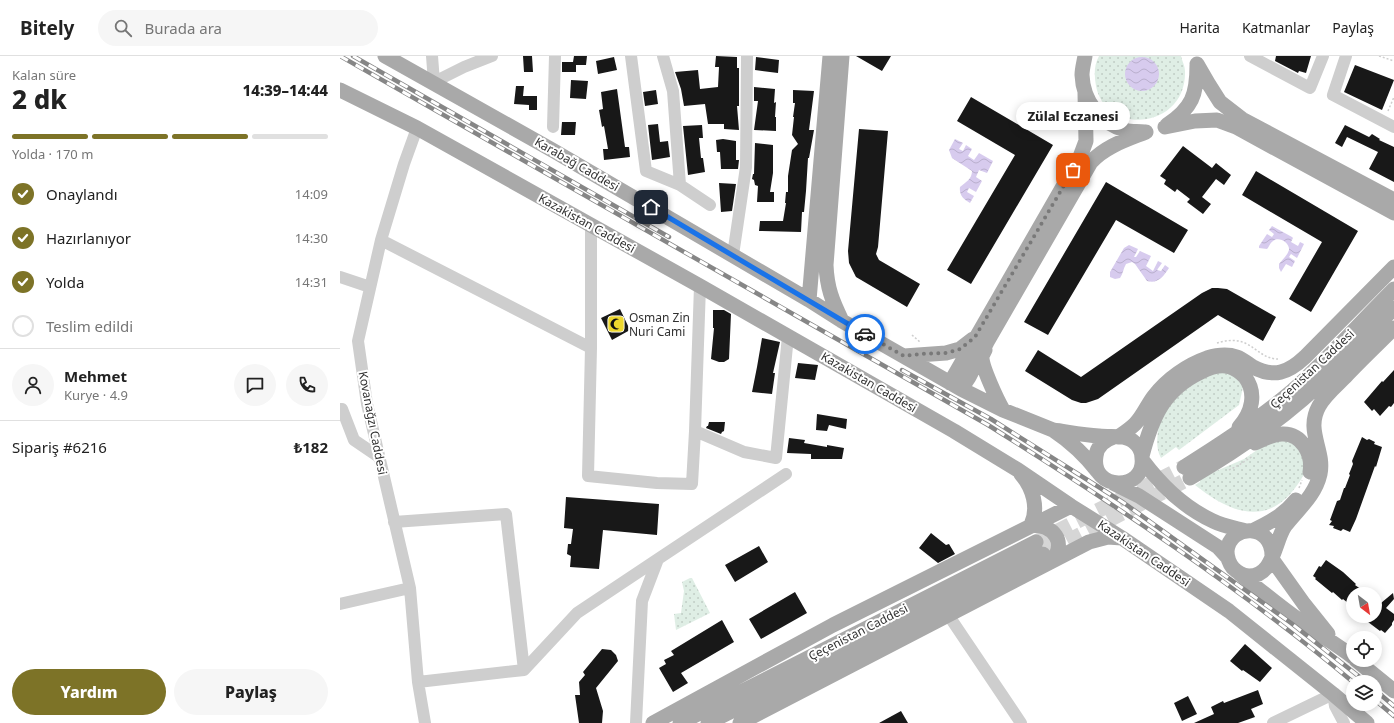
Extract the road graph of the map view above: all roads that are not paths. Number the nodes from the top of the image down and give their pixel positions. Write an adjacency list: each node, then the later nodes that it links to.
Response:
1 (385, 56): 17 (main road, Karabağ Caddesi)
2 (432, 56): 17 (street)
3 (492, 56): 17 (street)
4 (555, 56): 22 (street)
5 (631, 56): 25 (street)
6 (663, 56): 25 (street)
7 (747, 56): 31 (street)
8 (830, 56): 37 (main road)
9 (842, 56): 40 (main road)
10 (1075, 56): 16 (main road)
11 (1085, 56): 16 (main road)
12 (1251, 56): 13 (street)
13 (1322, 56)
14 (1346, 56): 20 (street)
15 (1196, 60): 21 (main road); 26 (main road)
16 (1082, 74): 19 (main road)
17 (434, 82): 31 (main road, Karabağ Caddesi)
18 (340, 90): 23 (main road, Kazakistan Caddesi)
19 (1085, 93): 24 (main road); 38 (main road)
20 (1389, 125)
21 (1164, 126): 24 (main road); 28 (main road)
22 (553, 127)
23 (417, 128): 29 (main road, Kazakistan Caddesi); 30 (street, Kovanağzı Caddesi)
24 (1146, 132): 38 (main road)
25 (680, 185): 27 (street)
26 (1394, 200)
27 (710, 205)
28 (1394, 213)
29 (591, 225): 34 (main road, Kazakistan Caddesi); 44 (street)
30 (381, 240): 35 (street, Kovanağzı Caddesi); 44 (street)
31 (733, 255): 37 (main road, Karabağ Caddesi)
32 (1394, 267): 51 (main road)
33 (340, 277): 35 (street)
34 (700, 286): 42 (main road, Kazakistan Caddesi); 50 (street)
35 (370, 287): 53 (street, Kovanağzı Caddesi)
36 (1394, 289): 52 (main road, Çeçenistan Caddesi)
37 (809, 300): 40 (main road, Karabağ Caddesi)
38 (1001, 305): 43 (main road)
39 (1394, 308): 52 (main road, Çeçenistan Caddesi)
40 (842, 321): 45 (main road, Karabağ Caddesi)
41 (1394, 328): 69 (main road)
42 (788, 336): 50 (street); 55 (main road, Kazakistan Caddesi)
43 (981, 340): 45 (main road); 46 (main road); 48 (main road)
44 (591, 348): 50 (street)
45 (904, 356): 46 (main road, Karabağ Caddesi)
46 (955, 386): 48 (main road, Karabağ Caddesi)
47 (340, 410): 53 (street)
48 (1003, 410): 49 (main road, Karabağ Caddesi)
49 (1053, 430): 51 (main road); 56 (main road)
50 (695, 431)
51 (1116, 437): 54 (main road); 56 (main road)
52 (1231, 445): 54 (main road); 57 (main road, Çeçenistan Caddesi); 64 (main road)
53 (379, 457): 62 (street, Kovanağzı Caddesi)
54 (1142, 459): 59 (main road); 64 (main road)
55 (1018, 470): 60 (main road, Kazakistan Caddesi); 63 (main road)
56 (1098, 472): 59 (main road)
57 (1187, 472)
58 (786, 474): 70 (street)
59 (1112, 483): 68 (main road)
60 (1071, 506): 61 (main road, Kazakistan Caddesi); 63 (main road)
61 (1093, 520): 65 (main road, Kazakistan Caddesi); 66 (main road)
62 (394, 522): 72 (street, Kovanağzı Caddesi); 78 (street)
63 (1032, 525): 67 (main road); 84 (main road)
64 (1249, 531): 68 (main road); 69 (main road)
65 (1122, 538): 66 (main road); 81 (main road, Kazakistan Caddesi)
66 (1089, 542): 67 (main road)
67 (1044, 552): 74 (main road); 85 (main road, Çeçenistan Caddesi); 86 (main road, Çeçenistan Caddesi)
68 (1228, 558): 71 (main road)
69 (1272, 558): 71 (main road); 75 (main road)
70 (658, 559): 78 (street); 83 (street)
71 (1240, 574): 75 (main road)
72 (410, 588): 73 (street); 79 (street, Kovanağzı Caddesi)
73 (340, 604)
74 (949, 616): 87 (main road); 88 (street)
75 (1338, 645): 76 (main road)
76 (1346, 652)
77 (1365, 667): 80 (main road)
78 (524, 670): 79 (street)
79 (418, 682): 82 (street, Kovanağzı Caddesi)
80 (1394, 691)
81 (1333, 694): 89 (street); 90 (street); 91 (main road, Kazakistan Caddesi)
82 (425, 723)
83 (636, 723)
84 (653, 723)
85 (680, 723)
86 (708, 723)
87 (740, 723)
88 (1021, 723)
89 (1273, 723)
90 (1344, 723)
91 (1367, 723)

